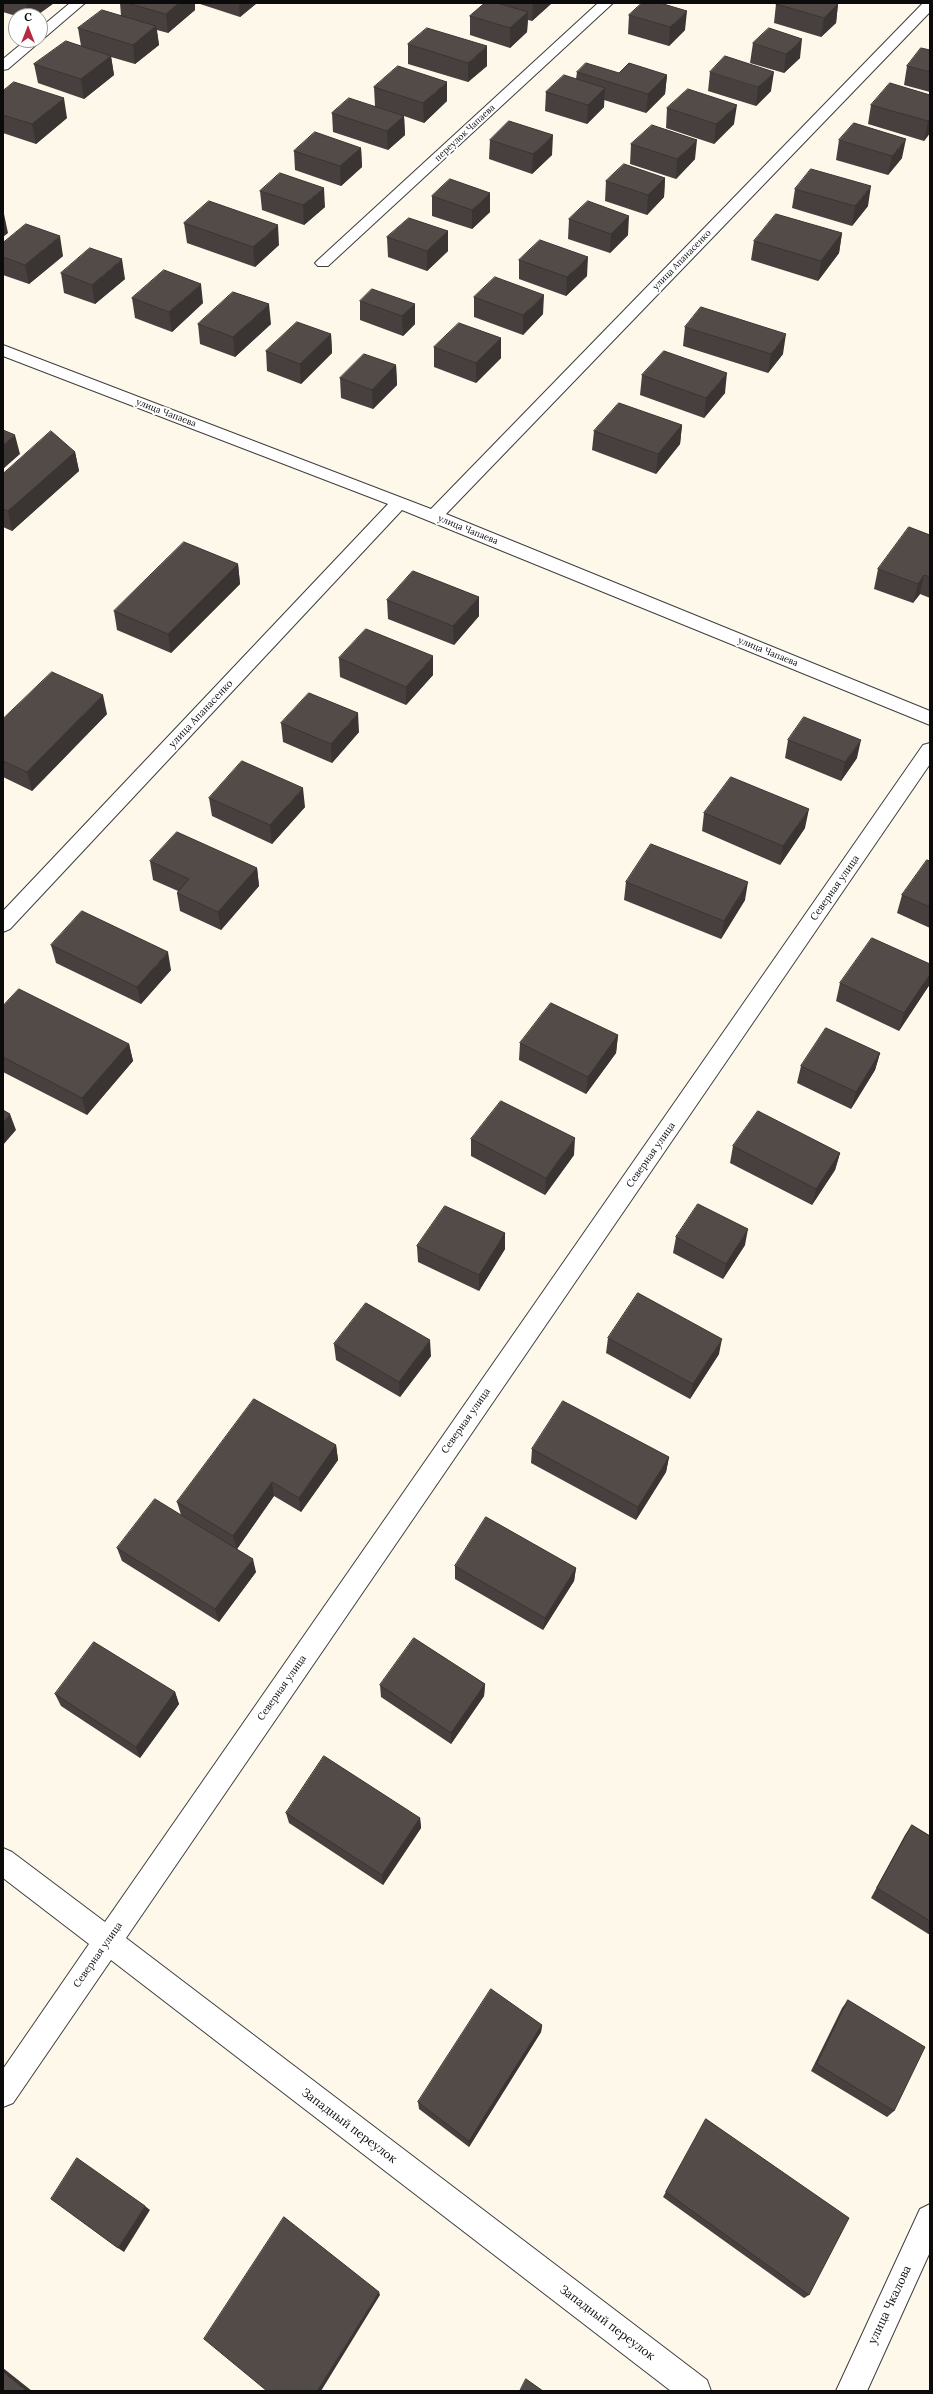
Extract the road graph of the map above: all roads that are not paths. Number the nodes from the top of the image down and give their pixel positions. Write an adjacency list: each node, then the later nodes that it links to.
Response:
1 (78, 3): 4 (street)
2 (606, 3): 7 (street, переулок Чапаева)
3 (930, 4): 10 (street, улица Апанасенко)
4 (48, 28)
5 (24, 48): 6 (street)
6 (3, 66)
7 (323, 263)
8 (3, 350): 9 (street, улица Чапаева)
9 (399, 503): 10 (street, улица Чапаева); 13 (street, улица Апанасенко)
10 (434, 516): 11 (street, улица Чапаева)
11 (930, 718)
12 (930, 750): 15 (street, Северная улица)
13 (3, 924)
14 (3, 1861): 15 (street, Западный переулок)
15 (108, 1941): 16 (street, Северная улица); 18 (street, Западный переулок)
16 (3, 2093)
17 (930, 2219): 19 (street, улица Чкалова)
18 (696, 2391)
19 (851, 2391)

